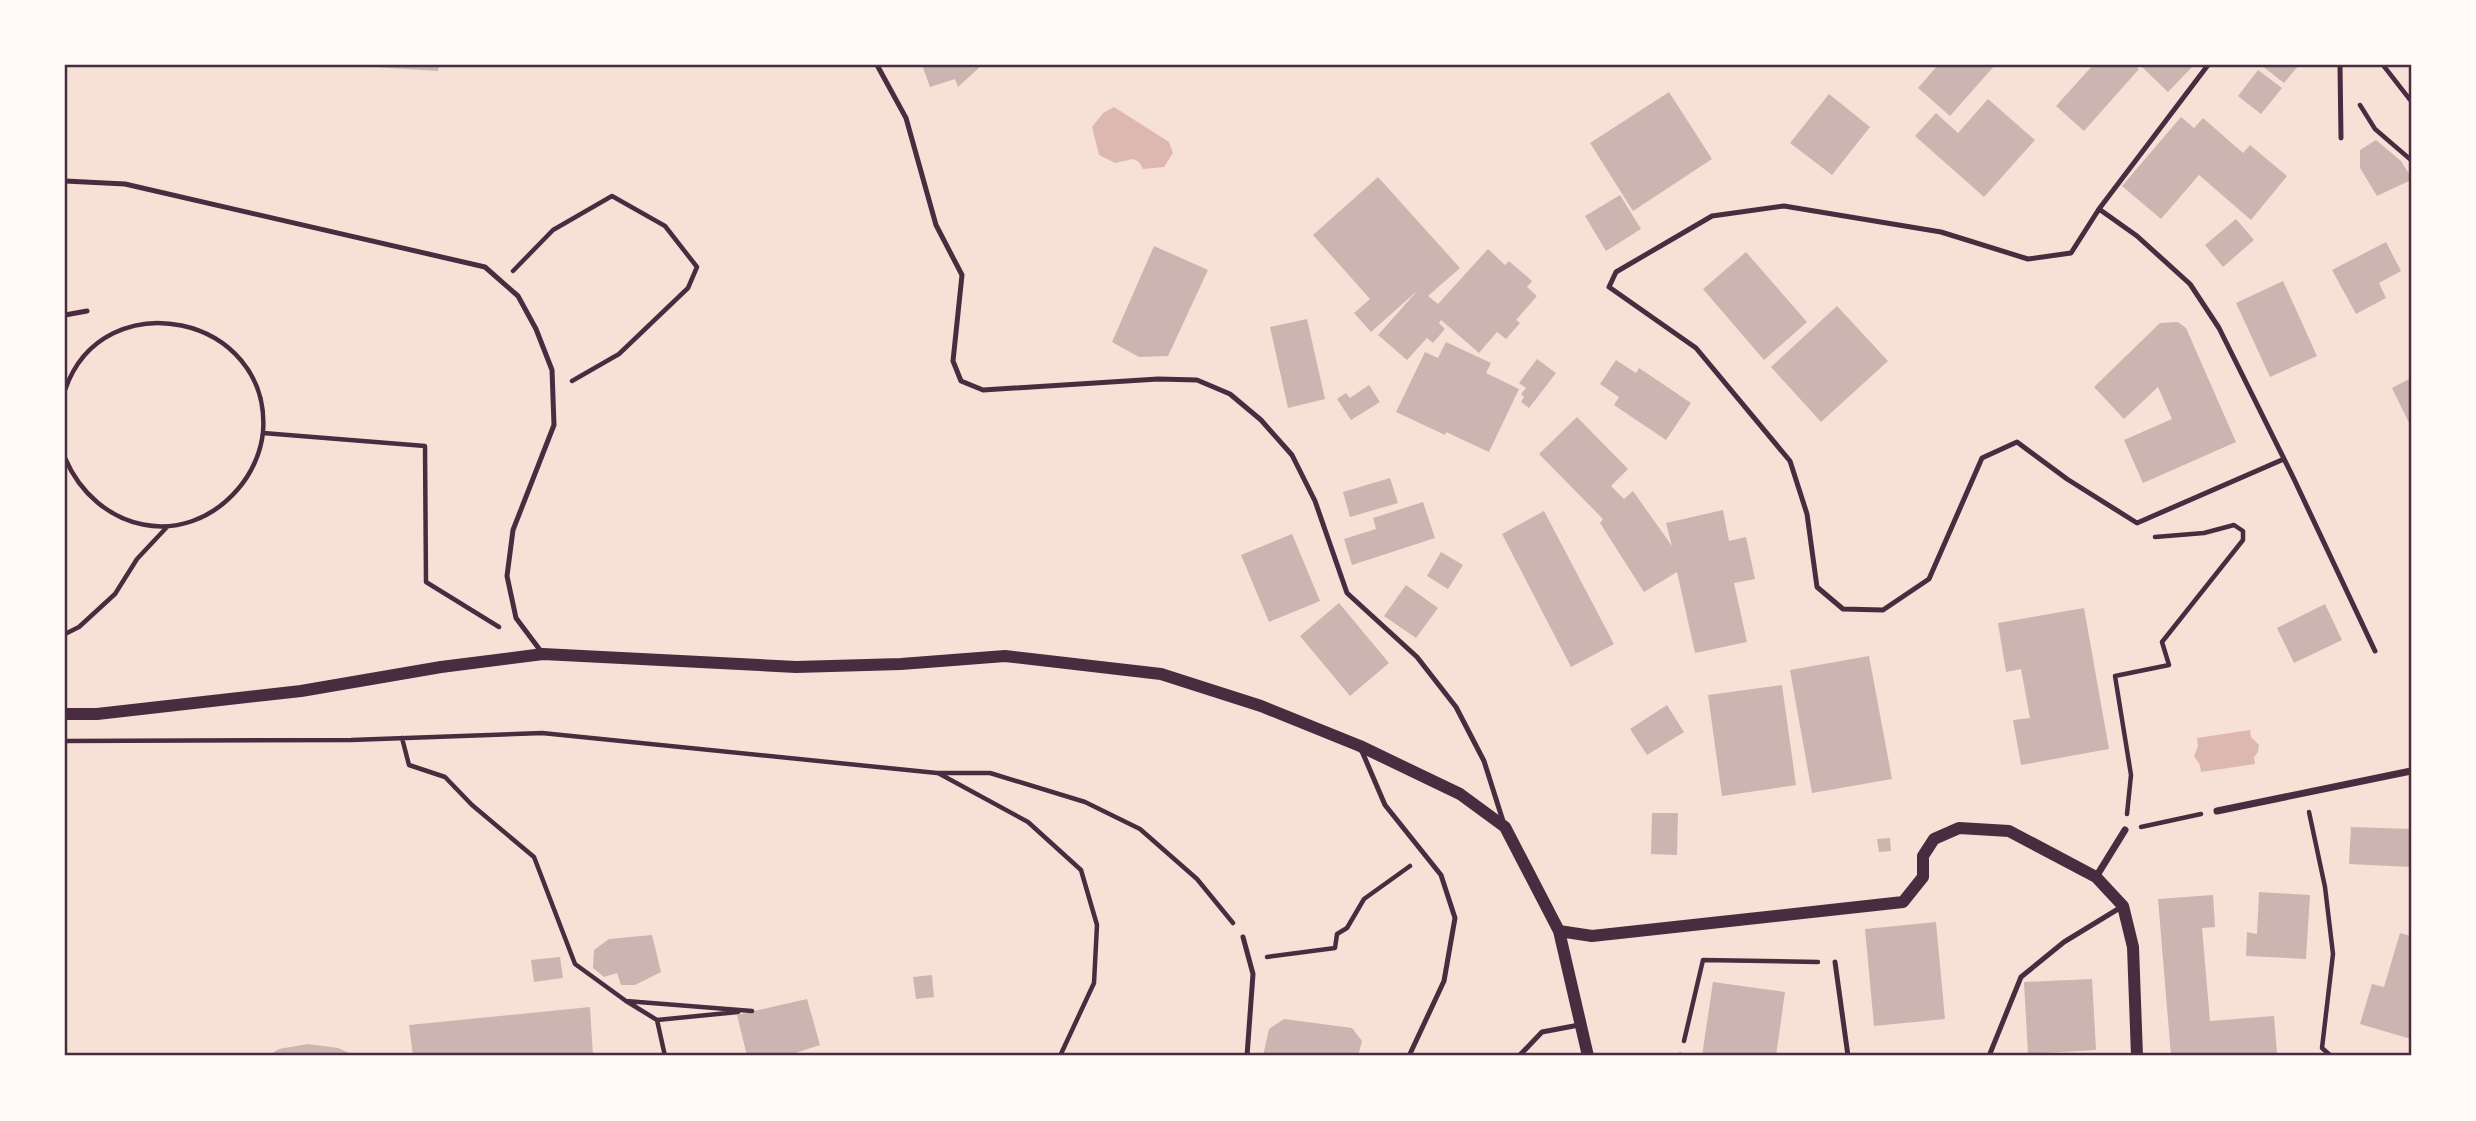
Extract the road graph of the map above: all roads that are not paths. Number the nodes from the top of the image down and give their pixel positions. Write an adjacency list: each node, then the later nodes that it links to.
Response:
1 (877, 65): 16 (lane)
2 (2208, 65): 6 (lane)
3 (2340, 65): 4 (lane)
4 (2341, 138)
5 (65, 181): 11 (lane)
6 (2099, 209): 9 (lane); 9 (lane)
7 (87, 311): 8 (lane)
8 (65, 315)
9 (2284, 459): 10 (lane)
10 (2375, 651)
11 (543, 654): 12 (street); 13 (street)
12 (65, 714)
13 (1360, 746): 16 (street); 25 (lane)
14 (2411, 771): 15 (street)
15 (2217, 811)
16 (1505, 827): 20 (street)
17 (2125, 830): 18 (street)
18 (2096, 877): 19 (street); 20 (street)
19 (2123, 906): 29 (lane); 30 (street)
20 (1559, 931): 23 (street)
21 (1243, 937): 24 (lane)
22 (1835, 962): 28 (lane)
23 (1579, 1025): 26 (lane); 27 (street)
24 (1247, 1056)
25 (1409, 1056)
26 (1519, 1056)
27 (1588, 1056)
28 (1848, 1056)
29 (1989, 1056)
30 (2137, 1056)

